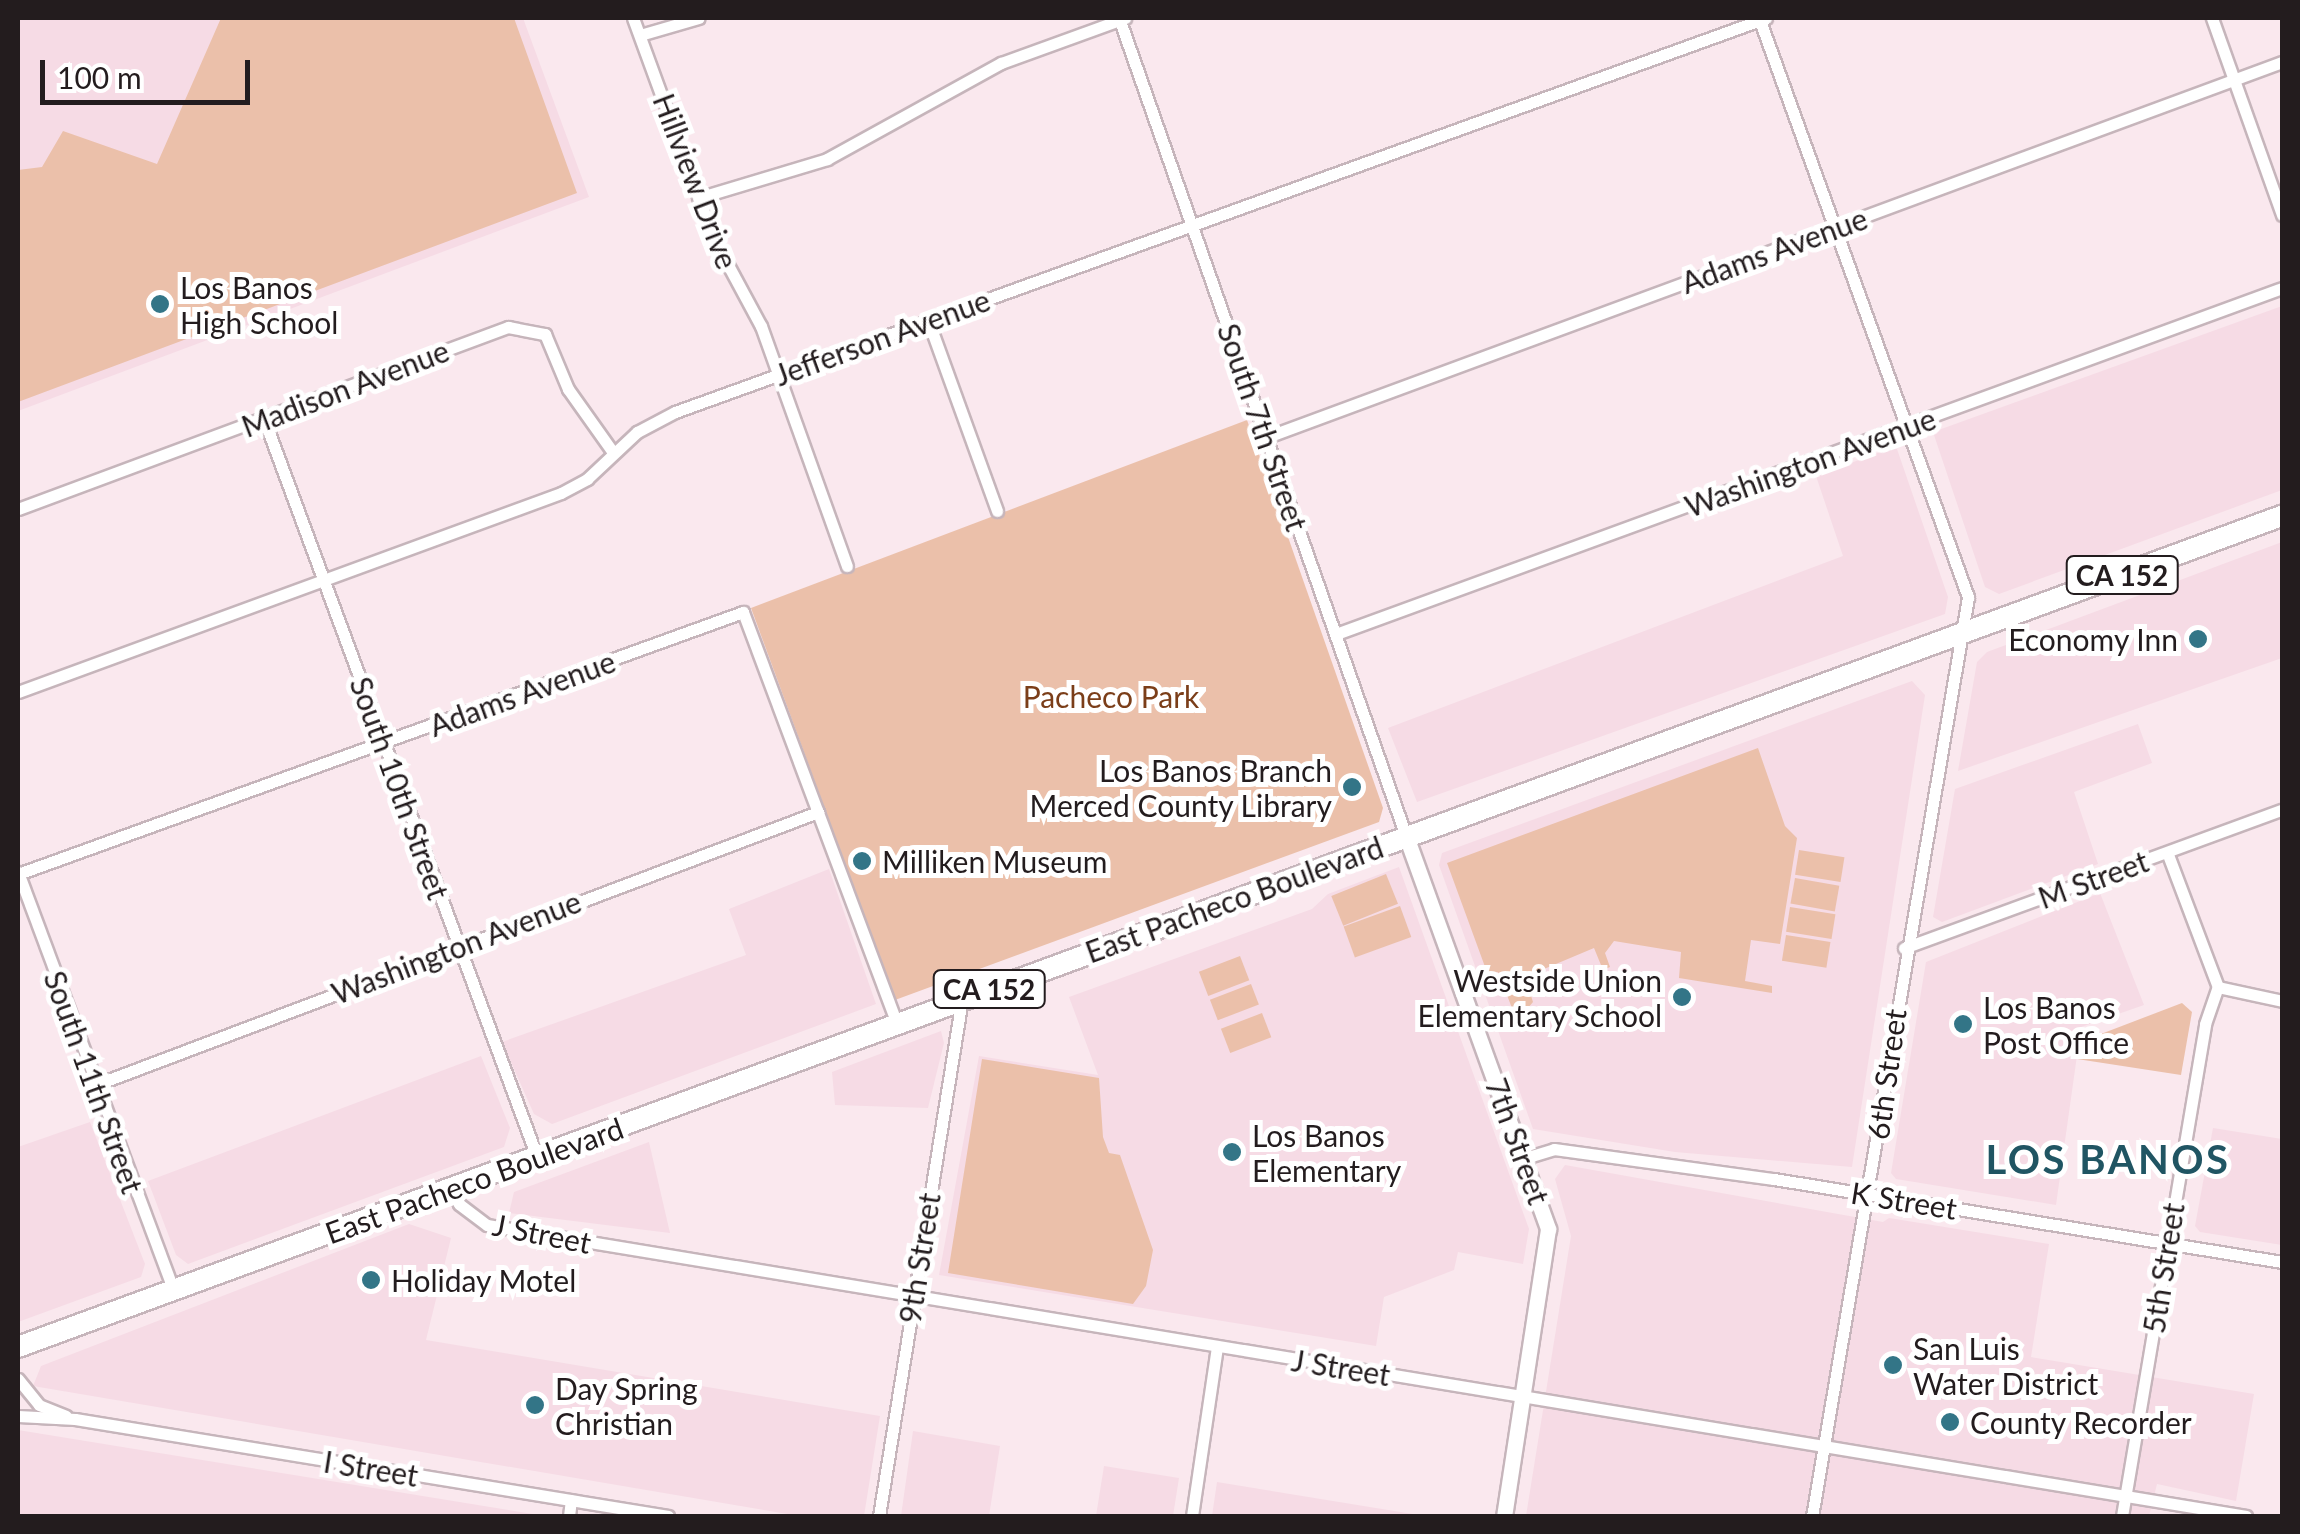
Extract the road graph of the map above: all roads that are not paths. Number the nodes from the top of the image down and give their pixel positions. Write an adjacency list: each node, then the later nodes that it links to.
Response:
1 (634, 18): 6 (street, Hillview Drive)
2 (699, 18): 6 (street)
3 (1121, 18): 9 (street); 11 (street, South 7th Street)
4 (1761, 18): 11 (street, Jefferson Avenue); 12 (street, 6th Street)
5 (2212, 18): 8 (street)
6 (640, 35): 9 (street, Hillview Drive)
7 (2282, 62): 8 (street, Adams Avenue)
8 (2235, 80): 10 (street); 12 (street, Adams Avenue)
9 (698, 198): 15 (street, Hillview Drive)
10 (2282, 214)
11 (1193, 225): 14 (street, Jefferson Avenue); 18 (street, South 7th Street)
12 (1832, 228): 17 (street, 6th Street); 18 (street, Adams Avenue)
13 (2282, 288): 17 (street, Washington Avenue)
14 (928, 320): 15 (street, Jefferson Avenue); 21 (street)
15 (780, 374): 19 (street, Jefferson Avenue); 23 (street, Hillview Drive)
16 (264, 419): 19 (street, Madison Avenue); 20 (street, Madison Avenue); 24 (street, South 10th Street)
17 (1909, 426): 25 (street, 6th Street); 26 (street, Washington Avenue)
18 (1266, 438): 26 (street, South 7th Street)
19 (612, 451): 24 (street, Jefferson Avenue)
20 (18, 509)
21 (997, 510)
22 (2282, 516): 25 (highway, East Pacheco Boulevard / CA 152)
23 (847, 566)
24 (324, 582): 27 (street, Jefferson Avenue); 28 (street, South 10th Street)
25 (1962, 633): 31 (highway, East Pacheco Boulevard / CA 152); 35 (street, 6th Street)
26 (1336, 634): 31 (street, South 7th Street)
27 (18, 692)
28 (383, 744): 30 (street, Adams Avenue); 33 (street, Adams Avenue); 34 (street, South 10th Street)
29 (2282, 810): 32 (street, M Street)
30 (818, 812): 34 (street, Washington Avenue); 39 (street)
31 (1406, 836): 37 (highway, East Pacheco Boulevard / CA 152); 42 (street, 7th Street)
32 (2167, 852): 35 (street, M Street); 36 (street)
33 (18, 873): 40 (street, South 11th Street)
34 (458, 946): 40 (street, Washington Avenue); 41 (street, South 10th Street)
35 (1904, 948): 44 (street, 6th Street)
36 (2218, 986): 38 (street); 45 (street, 5th Street)
37 (962, 999): 39 (highway, East Pacheco Boulevard / CA 152); 48 (street, 9th Street)
38 (2282, 1001)
39 (896, 1024): 41 (highway, East Pacheco Boulevard / CA 152)
40 (95, 1085): 47 (street, South 11th Street)
41 (537, 1157): 43 (highway, East Pacheco Boulevard / CA 152)
42 (1525, 1158): 44 (street, K Street); 52 (street, 7th Street)
43 (452, 1189): 47 (highway, East Pacheco Boulevard / CA 152); 48 (street, J Street)
44 (1869, 1194): 45 (street, K Street); 55 (street, 6th Street)
45 (2167, 1243): 46 (street, K Street); 56 (street, 5th Street)
46 (2282, 1262)
47 (174, 1292): 49 (highway, East Pacheco Boulevard / CA 152)
48 (912, 1298): 50 (street, J Street); 60 (street, 9th Street)
49 (18, 1347)
50 (1217, 1347): 52 (street, J Street); 61 (street)
51 (18, 1380): 54 (street, I Street)
52 (1524, 1398): 55 (street, J Street); 62 (street, 7th Street)
53 (18, 1416): 54 (street, I Street)
54 (75, 1419): 57 (street, I Street)
55 (1824, 1447): 56 (street, J Street); 63 (street, 6th Street)
56 (2126, 1496): 64 (street, 5th Street); 65 (street, J Street)
57 (571, 1500): 58 (street); 59 (street, I Street)
58 (568, 1516)
59 (668, 1516)
60 (879, 1516)
61 (1192, 1516)
62 (1504, 1516)
63 (1812, 1516)
64 (2122, 1516)
65 (2246, 1516)

